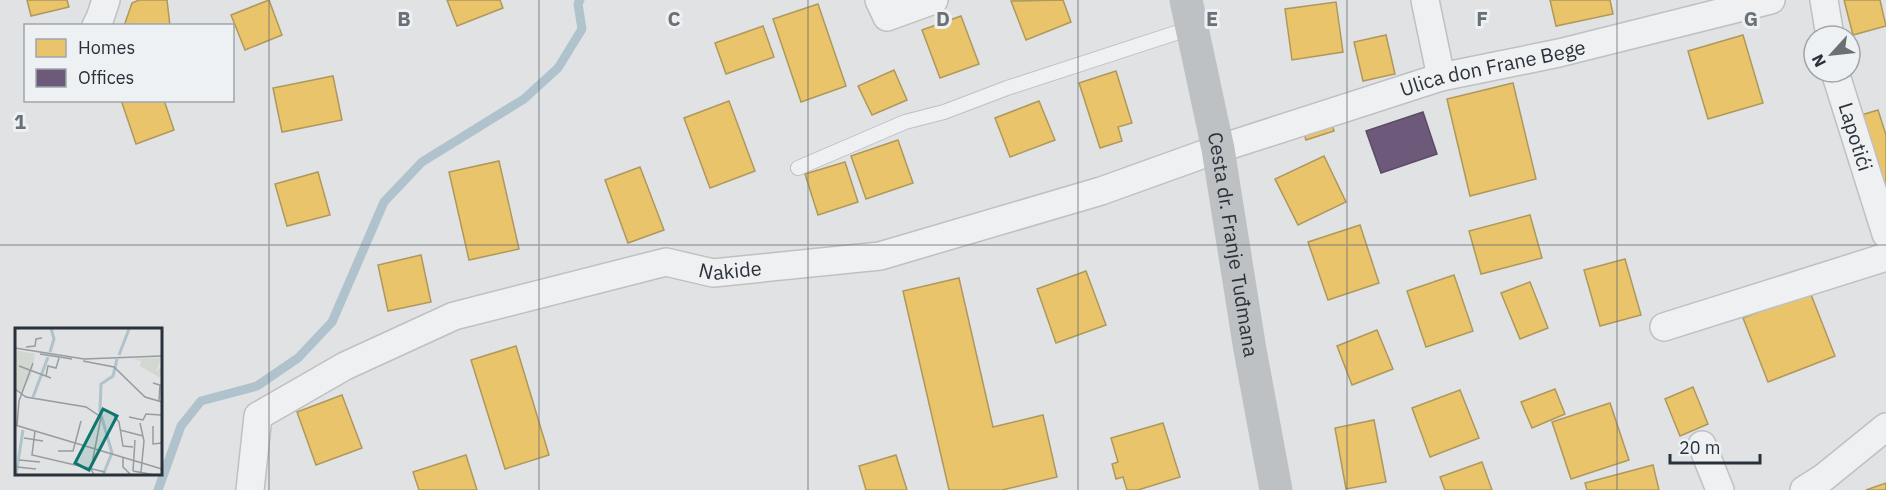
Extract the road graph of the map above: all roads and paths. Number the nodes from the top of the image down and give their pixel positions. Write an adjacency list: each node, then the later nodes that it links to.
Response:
1 (105, 0): 8 (street)
2 (879, 0): 3 (street)
3 (934, 0)
4 (1425, 0): 10 (street)
5 (1771, 0): 10 (street, Ulica don Frane Bege)
6 (1824, 0): 9 (street)
7 (1188, 14): 12 (main road, Cesta dr. Franje Tuđmana); 13 (lane)
8 (97, 24)
9 (1828, 24)
10 (1441, 77): 12 (street, Ulica don Frane Bege)
11 (1839, 84): 14 (street, Lapotići)
12 (1218, 149): 20 (street, Nakide); 21 (main road, Cesta dr. Franje Tuđmana)
13 (798, 168)
14 (1886, 234)
15 (1886, 257): 16 (street)
16 (1664, 327)
17 (1886, 427): 19 (street)
18 (1702, 444): 22 (street)
19 (1818, 486)
20 (250, 490)
21 (1276, 490)
22 (1720, 490)

